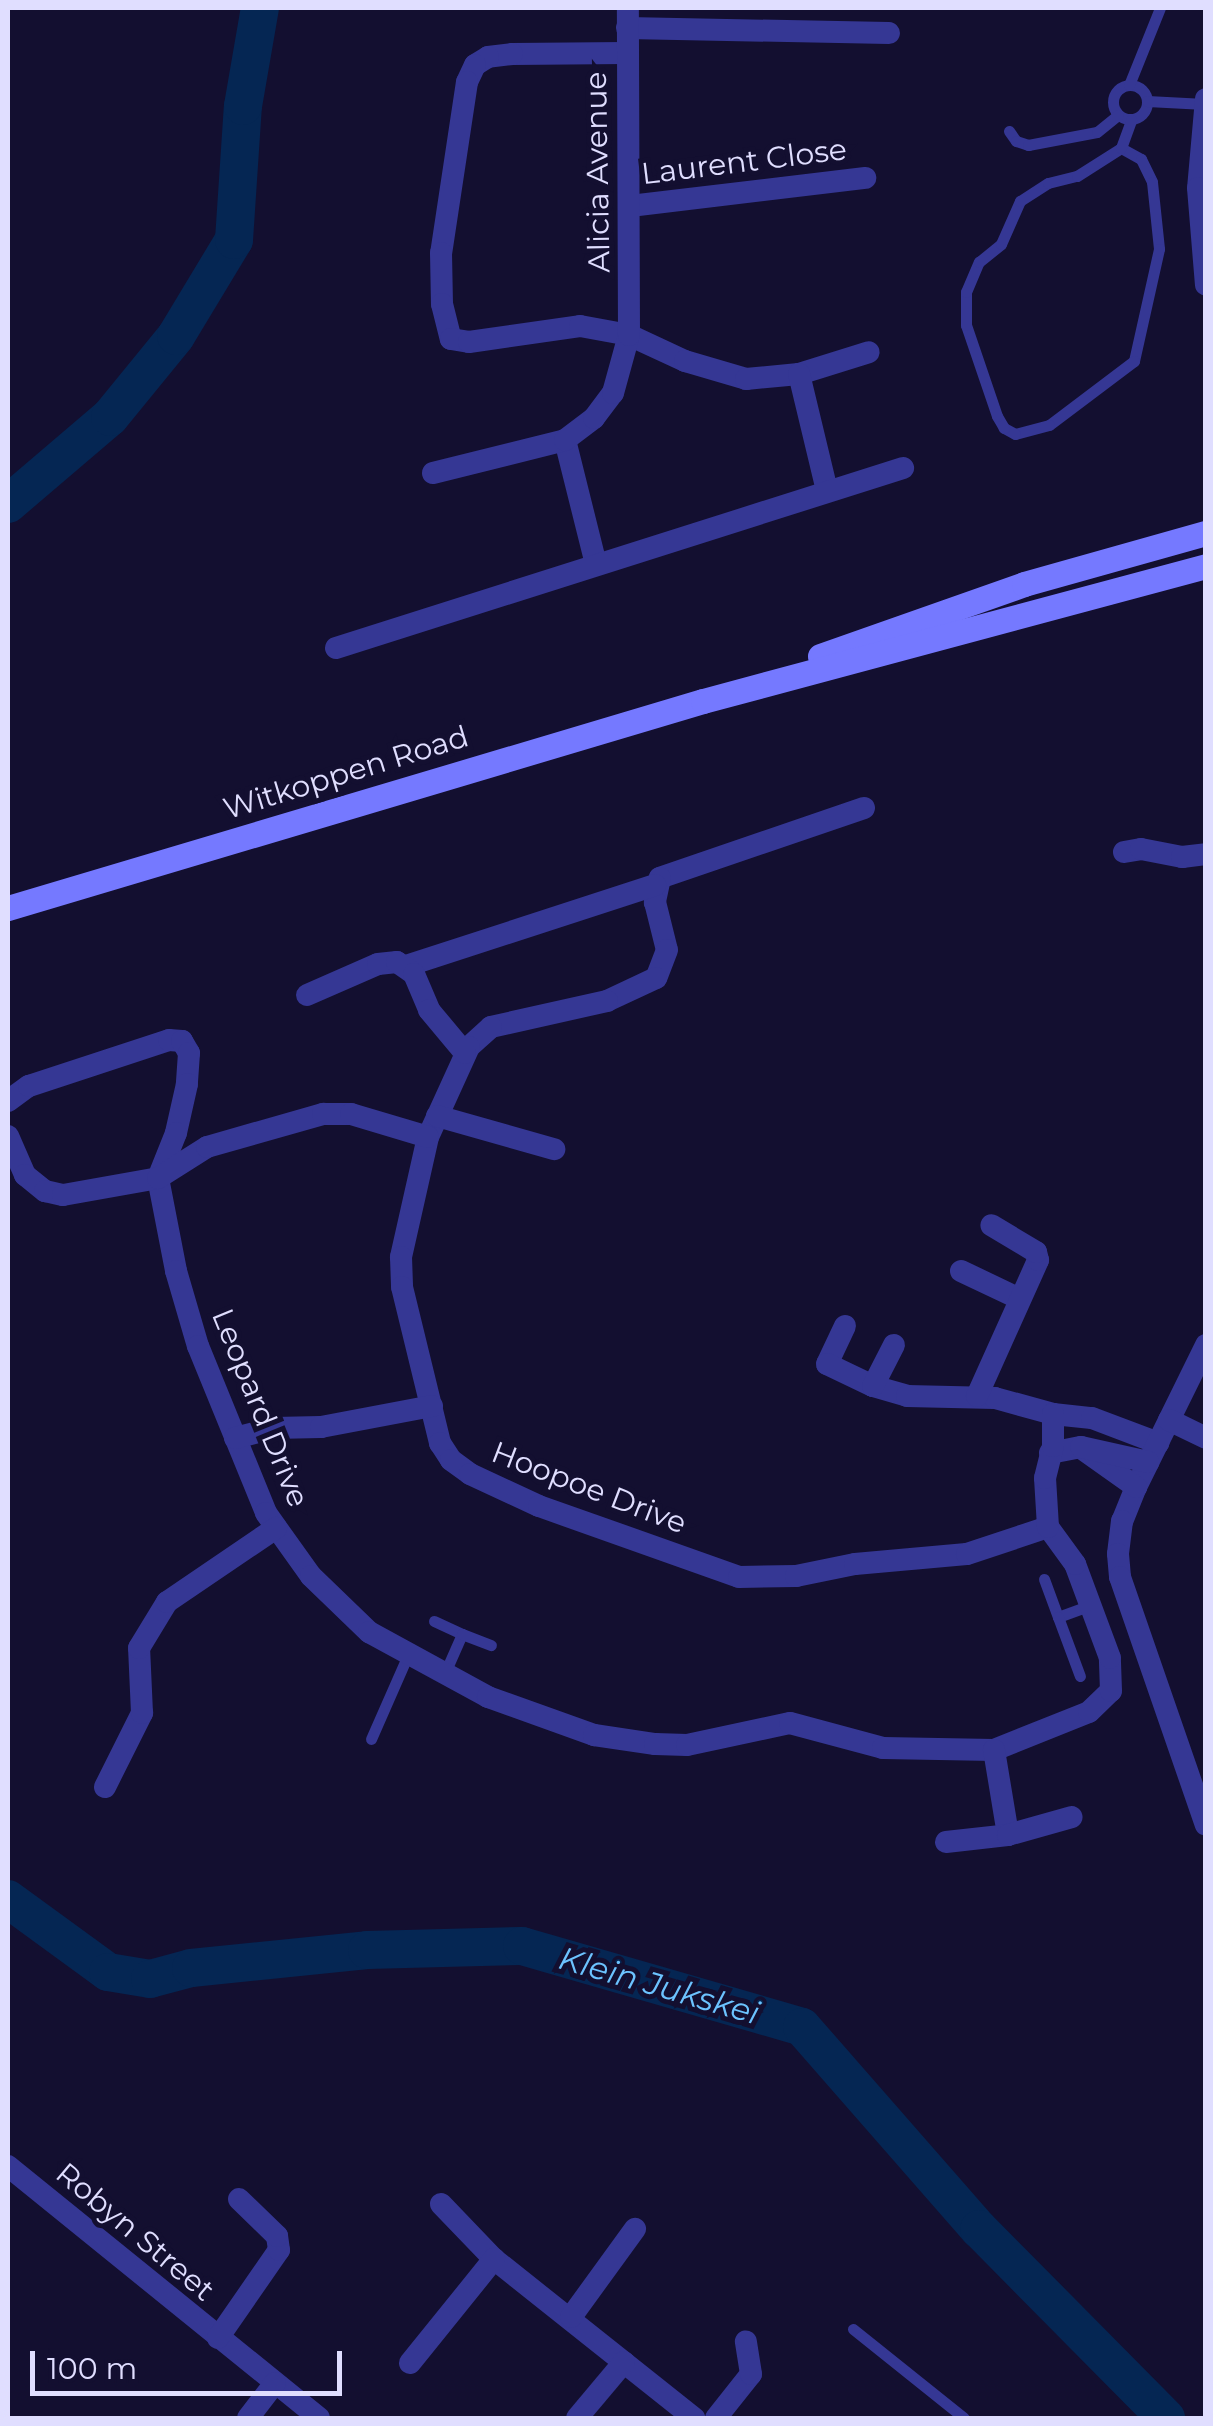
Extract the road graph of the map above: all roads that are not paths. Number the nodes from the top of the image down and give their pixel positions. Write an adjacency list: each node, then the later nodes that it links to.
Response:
1 (1160, 8): 5 (lane)
2 (628, 18): 3 (street); 4 (street, Alicia Avenue)
3 (889, 33)
4 (626, 53): 12 (street, Alicia Avenue); 14 (street)
5 (1129, 85): 6 (lane); 8 (lane)
6 (1148, 101): 7 (lane); 8 (lane)
7 (1205, 102): 13 (street)
8 (1124, 118): 9 (lane); 10 (lane)
9 (1008, 131)
10 (1121, 148): 10 (lane)
11 (865, 178): 12 (street, Laurent Close)
12 (630, 206): 14 (street, Alicia Avenue)
13 (1206, 285)
14 (629, 335): 16 (street); 17 (street, Alicia Avenue)
15 (869, 352): 16 (street)
16 (799, 374): 20 (street)
17 (565, 440): 19 (street); 22 (street)
18 (903, 468): 20 (street)
19 (432, 474)
20 (827, 491): 22 (street)
21 (1206, 533): 25 (main road, Witkoppen Road)
22 (596, 564): 24 (street)
23 (1206, 566): 25 (main road, Witkoppen Road)
24 (336, 648)
25 (703, 700): 30 (main road, Witkoppen Road)
26 (864, 808): 29 (street)
27 (1124, 852): 28 (street)
28 (1206, 854)
29 (655, 885): 31 (street); 33 (street, Hoopoe Drive)
30 (8, 908)
31 (406, 966): 32 (street); 33 (street)
32 (307, 995)
33 (466, 1052): 35 (street, Hoopoe Drive)
34 (13, 1096): 38 (street)
35 (432, 1126): 37 (street); 38 (street); 47 (street, Hoopoe Drive)
36 (8, 1136): 38 (street)
37 (554, 1150)
38 (158, 1178): 50 (street, Leopard Drive)
39 (991, 1225): 41 (street)
40 (961, 1270): 41 (street)
41 (1020, 1299): 46 (street)
42 (845, 1326): 45 (street)
43 (894, 1345): 45 (street)
44 (1206, 1345): 49 (street)
45 (874, 1386): 46 (street)
46 (977, 1396): 48 (street)
47 (432, 1406): 50 (street); 56 (street, Hoopoe Drive)
48 (1053, 1414): 53 (street); 54 (street)
49 (1169, 1420): 51 (street); 53 (street)
50 (235, 1438): 57 (street, Leopard Drive)
51 (1206, 1438)
52 (1081, 1448): 53 (street); 54 (street); 55 (street)
53 (1153, 1452): 55 (street)
54 (1050, 1453): 56 (street)
55 (1136, 1486): 71 (street)
56 (1048, 1527): 59 (street)
57 (276, 1528): 64 (street, Leopard Drive); 69 (street)
58 (1044, 1579): 60 (lane)
59 (1091, 1605): 60 (lane); 68 (street, Leopard Drive)
60 (1058, 1618): 66 (lane)
61 (434, 1620): 62 (lane)
62 (462, 1634): 63 (lane); 65 (lane)
63 (491, 1645)
64 (406, 1656): 65 (street, Leopard Drive); 67 (lane)
65 (443, 1676): 68 (street, Leopard Drive)
66 (1080, 1676)
67 (371, 1739)
68 (994, 1750): 72 (street)
69 (106, 1787)
70 (1072, 1818): 72 (street)
71 (1206, 1825)
72 (1008, 1836): 73 (street)
73 (946, 1842)
74 (8, 2166): 81 (street, Robyn Street)
75 (239, 2199): 81 (street)
76 (441, 2204): 78 (street)
77 (635, 2229): 79 (street)
78 (494, 2259): 79 (street); 84 (street)
79 (572, 2316): 83 (street)
80 (852, 2330): 91 (lane)
81 (218, 2338): 85 (street, Robyn Street)
82 (746, 2341): 90 (street)
83 (624, 2362): 88 (street); 89 (street)
84 (410, 2363)
85 (275, 2383): 86 (street); 87 (street, Robyn Street)
86 (248, 2418)
87 (319, 2418)
88 (577, 2418)
89 (694, 2418)
90 (716, 2418)
91 (964, 2418)

